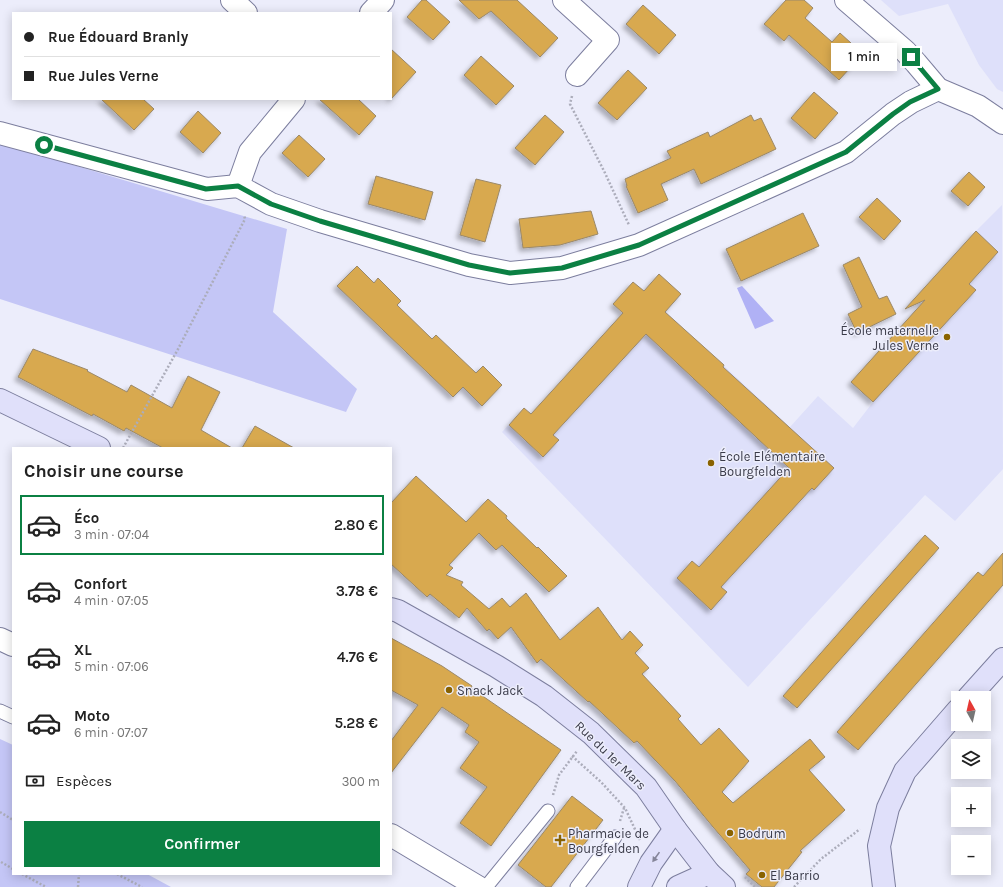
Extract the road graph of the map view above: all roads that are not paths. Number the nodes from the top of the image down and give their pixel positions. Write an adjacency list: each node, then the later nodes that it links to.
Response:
1 (232, 0): 5 (street)
2 (383, 0): 6 (street)
3 (564, 0): 7 (street)
4 (846, 0): 8 (street)
5 (245, 12)
6 (372, 12)
7 (577, 75)
8 (938, 89): 10 (street); 12 (street)
9 (293, 100): 12 (street)
10 (1003, 123)
11 (0, 133): 12 (street)
12 (238, 186)
13 (1, 404): 14 (main road)
14 (97, 447)
15 (392, 608): 24 (main road, Rue du 1er Mars)
16 (0, 639): 17 (street)
17 (12, 645)
18 (1003, 659): 19 (main road)
19 (974, 691)
20 (0, 711): 21 (lane)
21 (12, 717)
22 (951, 718): 33 (main road)
23 (548, 811): 29 (lane)
24 (675, 828): 27 (main road, Rue du 1er Mars); 31 (main road, one-way to 31)
25 (392, 836): 28 (street)
26 (615, 837): 30 (lane)
27 (717, 880): 32 (main road)
28 (478, 887)
29 (486, 887)
30 (577, 887)
31 (639, 887)
32 (678, 887)
33 (884, 887)

